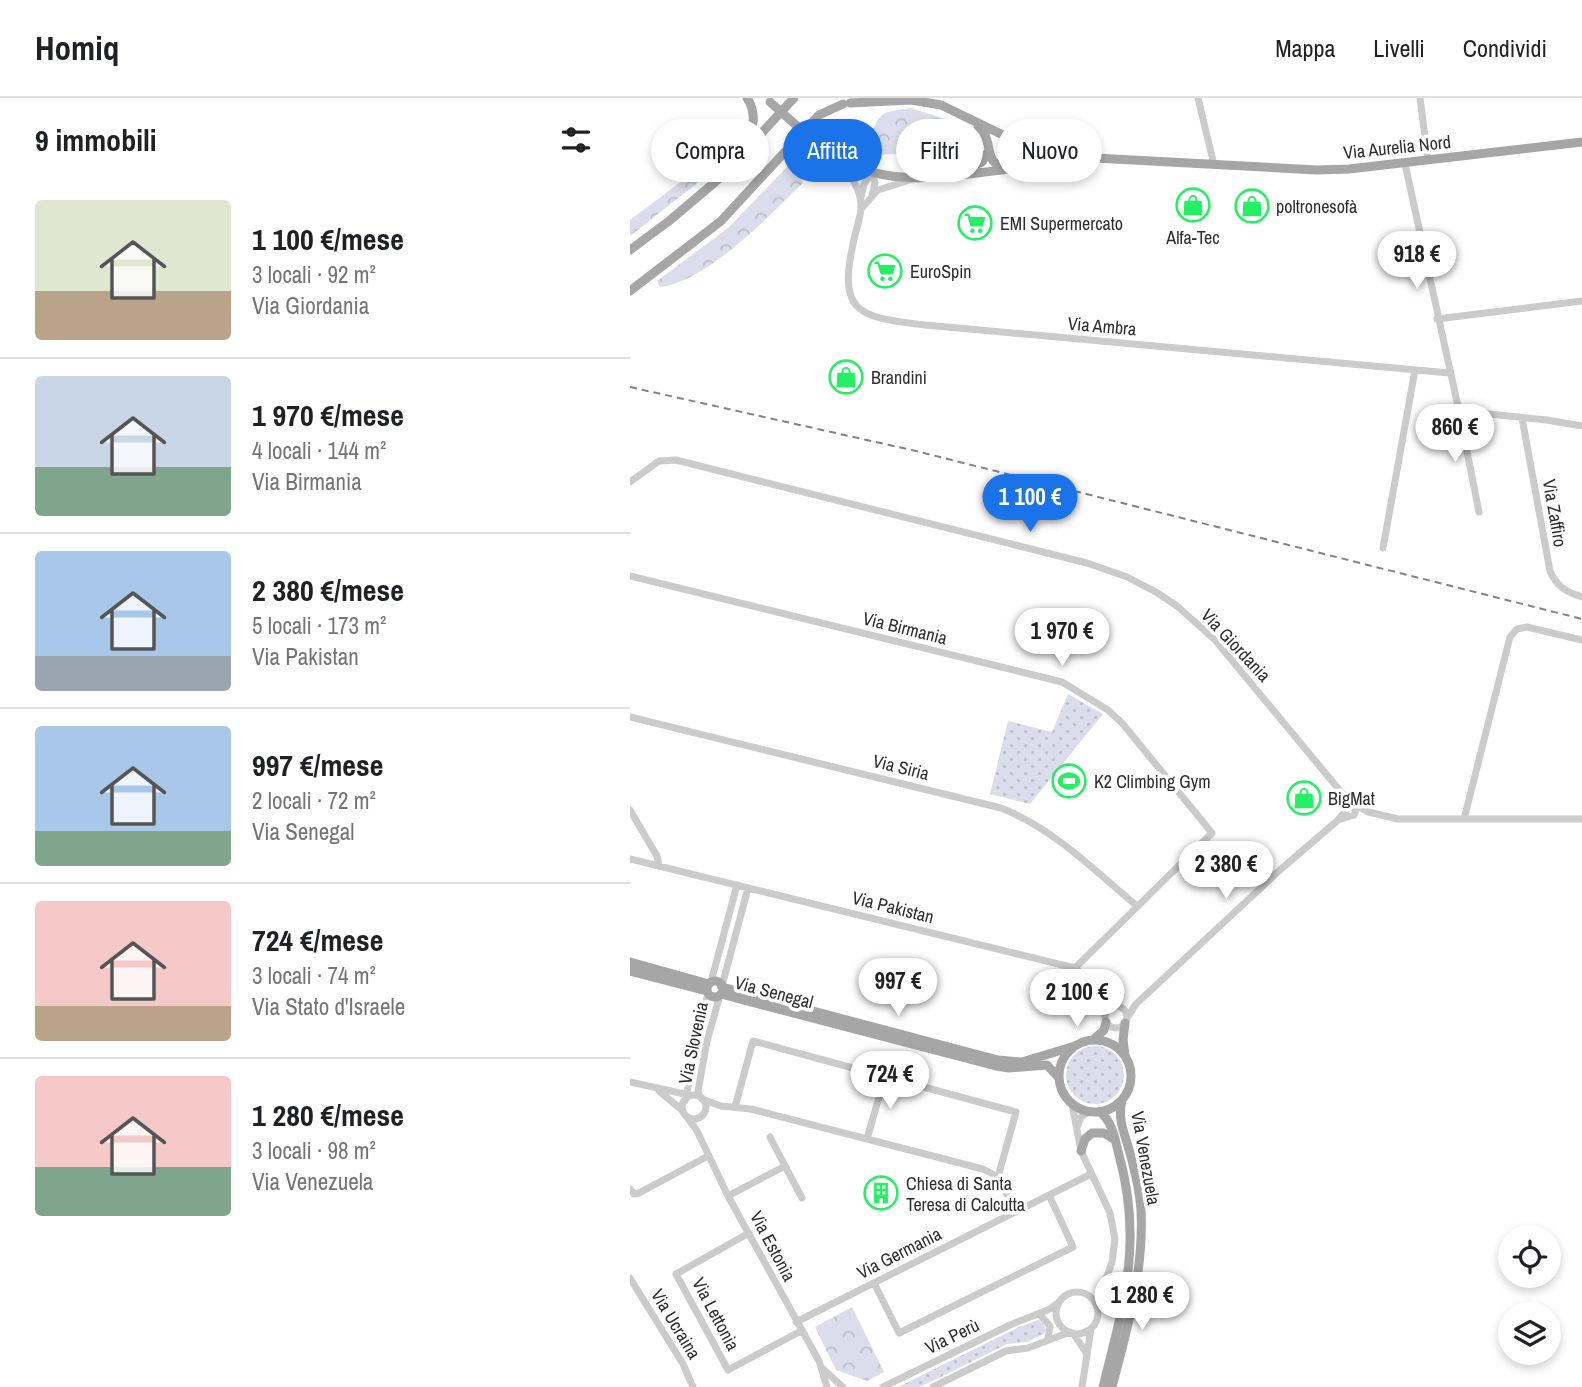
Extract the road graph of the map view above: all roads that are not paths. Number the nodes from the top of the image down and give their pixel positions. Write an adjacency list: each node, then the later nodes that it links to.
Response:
1 (747, 98): 11 (main road)
2 (794, 98): 13 (main road)
3 (829, 98): 9 (main road)
4 (860, 98): 9 (main road)
5 (932, 98): 10 (main road)
6 (1198, 98): 22 (street)
7 (1420, 98): 18 (street)
8 (767, 100): 12 (main road, Via Aurelia Nord, bridge)
9 (847, 104): 10 (main road); 32 (main road)
10 (958, 111): 14 (main road, Via Aurelia Nord); 16 (main road)
11 (753, 119)
12 (789, 119)
13 (769, 125)
14 (997, 130)
15 (1582, 142): 18 (main road, Via Aurelia Nord)
16 (989, 150): 19 (main road); 20 (main road)
17 (1102, 160): 22 (main road, Via Aurelia Nord)
18 (1428, 160): 21 (main road, Via Aurelia Nord)
19 (983, 161)
20 (997, 164)
21 (1405, 164): 22 (main road, Via Aurelia Nord); 34 (street)
22 (1214, 165)
23 (716, 182): 31 (main road)
24 (853, 182): 29 (street)
25 (865, 182): 29 (street)
26 (875, 182): 28 (street)
27 (903, 182): 28 (street)
28 (872, 196): 30 (street)
29 (860, 199): 30 (street)
30 (861, 209): 35 (street, Via Ambra)
31 (630, 250)
32 (630, 291)
33 (1582, 301): 34 (street)
34 (1437, 319): 36 (street)
35 (1415, 370): 36 (street, Via Ambra); 42 (street)
36 (1450, 373): 37 (street)
37 (1459, 411): 38 (street); 41 (street)
38 (1522, 418): 39 (street); 44 (street, Via Zaffiro)
39 (1582, 426)
40 (630, 482): 47 (street, Via Giordania)
41 (1479, 512)
42 (1383, 548)
43 (630, 576): 60 (street, Via Birmania)
44 (1582, 597)
45 (1582, 640): 53 (street)
46 (630, 717): 60 (street, Via Siria)
47 (1346, 799): 48 (street, Via Giordania); 50 (street)
48 (1357, 806): 50 (street); 51 (street, Via Giordania); 52 (street)
49 (630, 810): 57 (street)
50 (1346, 810): 55 (street)
51 (1368, 813): 52 (street); 53 (street, Via Giordania)
52 (1354, 815): 55 (street)
53 (1464, 819): 54 (street, Via Giordania)
54 (1582, 819)
55 (1337, 821): 66 (street)
56 (630, 859): 57 (street, Via Pakistan)
57 (659, 866): 58 (street, Via Pakistan)
58 (737, 885): 59 (street, Via Pakistan); 64 (street, Via Slovenia)
59 (747, 888): 62 (street, Via Pakistan); 65 (street, Via Slovenia)
60 (1137, 906): 62 (street, Via Birmania)
61 (630, 962): 64 (main road, Via Senegal)
62 (1075, 968): 67 (street)
63 (630, 971): 64 (main road, Via Senegal)
64 (709, 988): 65 (main road); 65 (main road); 77 (street, Via Slovenia)
65 (721, 991): 71 (main road, Via Senegal); 74 (main road, Via Senegal); 77 (street, Via Slovenia)
66 (1136, 1004): 67 (street); 68 (street)
67 (1113, 1005): 68 (street); 69 (street)
68 (1126, 1021): 69 (street); 72 (main road, Via Venezuela)
69 (1106, 1022): 70 (main road)
70 (1093, 1040): 71 (main road); 72 (main road)
71 (1075, 1046): 74 (main road)
72 (1126, 1057): 78 (main road, Via Venezuela)
73 (885, 1076): 81 (street); 89 (street); 95 (street)
74 (1059, 1078): 79 (main road)
75 (630, 1082): 76 (street)
76 (656, 1089): 77 (street); 84 (street, Via Estonia)
77 (691, 1096): 80 (street); 84 (street); 85 (street)
78 (1122, 1100): 83 (main road, Via Venezuela); 124 (main road, Via Venezuela)
79 (1072, 1104): 82 (main road, Via Venezuela); 86 (street)
80 (722, 1107): 81 (street); 85 (street)
81 (735, 1107): 89 (street)
82 (1088, 1112): 83 (main road, Via Venezuela); 86 (street)
83 (1100, 1112): 90 (main road, Via Venezuela)
84 (685, 1114): 85 (street); 88 (street, Via Estonia)
85 (703, 1115): 88 (street)
86 (1077, 1129): 91 (street)
87 (770, 1136): 93 (street)
88 (699, 1137): 92 (street, Via Estonia)
89 (867, 1139): 95 (street)
90 (1115, 1140): 91 (main road); 123 (main road, Via Venezuela)
91 (1081, 1151): 94 (street)
92 (708, 1156): 96 (street); 98 (street, Via Estonia)
93 (785, 1166): 98 (street); 99 (street)
94 (1091, 1174): 97 (street, Via Germania); 102 (street)
95 (998, 1177): 100 (street)
96 (630, 1189)
97 (1049, 1195): 100 (street, Via Germania); 104 (street)
98 (728, 1196): 101 (street, Via Estonia)
99 (802, 1198)
100 (1016, 1212): 104 (street, Via Germania)
101 (748, 1233): 110 (street, Via Estonia); 112 (street, Via Lettonia)
102 (1106, 1277): 105 (street, Via Perù); 107 (street)
103 (630, 1278): 117 (street, Via Ucraina)
104 (874, 1283): 110 (street, Via Germania)
105 (1082, 1292): 106 (street, Via Perù); 107 (street)
106 (1059, 1302): 108 (street, Via Perù); 109 (street)
107 (1097, 1305): 111 (street)
108 (1037, 1316): 109 (street); 114 (street); 120 (street, Via Perù)
109 (1058, 1321): 113 (street); 114 (street)
110 (796, 1322): 112 (street, Via Estonia)
111 (1091, 1328): 113 (street); 115 (street)
112 (801, 1331): 116 (street, Via Estonia)
113 (1071, 1333): 114 (street); 115 (street)
114 (1048, 1339): 121 (street)
115 (1087, 1354): 122 (street)
116 (823, 1369): 118 (street, Via Estonia); 119 (street, Via Estonia)
117 (693, 1387)
118 (827, 1387)
119 (843, 1387)
120 (885, 1387)
121 (933, 1387)
122 (1082, 1387)
123 (1103, 1387)
124 (1112, 1387)

